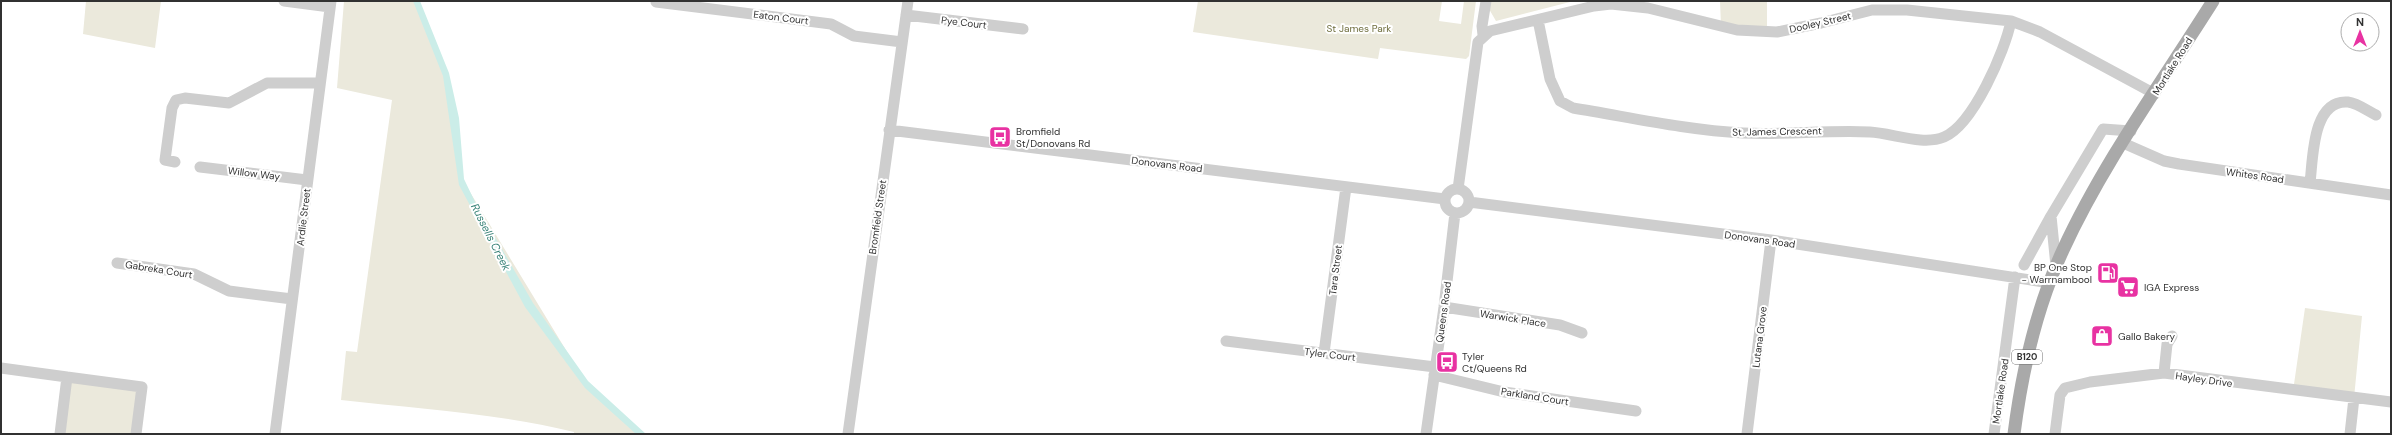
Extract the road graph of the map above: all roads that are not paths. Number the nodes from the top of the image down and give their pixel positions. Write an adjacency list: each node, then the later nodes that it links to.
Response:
1 (284, 1): 6 (street)
2 (908, 1): 7 (street, Bromfield Street)
3 (1486, 1): 11 (street)
4 (2213, 1): 14 (main road, Mortlake Road / B120)
5 (656, 2): 12 (street, Eaton Court)
6 (330, 4): 13 (street, Ardlie Street)
7 (906, 15): 10 (street, Pye Court); 12 (street, Bromfield Street)
8 (1538, 20): 9 (street, Dooley Street); 9 (street, St. James Crescent); 11 (street, Dooley Street)
9 (2011, 21): 14 (street, Dooley Street)
10 (1023, 29)
11 (1481, 38): 24 (street)
12 (902, 42): 16 (street, Bromfield Street)
13 (320, 84): 19 (street); 21 (street, Ardlie Street)
14 (2155, 94): 17 (main road, Mortlake Road / B120)
15 (2376, 115): 22 (street)
16 (889, 130): 23 (street, Donovans Road); 52 (street, Bromfield Street)
17 (2131, 131): 18 (main road, Mortlake Road / B120); 29 (street)
18 (2123, 144): 22 (street, Whites Road); 33 (main road, Mortlake Road / B120)
19 (165, 161)
20 (200, 167): 21 (street, Willow Way)
21 (308, 180): 36 (street, Ardlie Street)
22 (2310, 183): 25 (street, Whites Road)
23 (1346, 187): 26 (street, Donovans Road); 41 (street, Tara Street)
24 (1458, 189): 26 (street); 27 (street)
25 (2391, 195)
26 (1445, 198): 28 (street)
27 (1469, 202): 28 (street); 30 (street, Donovans Road)
28 (1455, 213): 37 (street, Queens Road)
29 (2051, 216): 32 (street); 33 (street, Mortlake Road)
30 (1771, 240): 34 (street, Donovans Road); 54 (street, Lutana Grove)
31 (117, 263): 36 (street, Gabreka Court)
32 (2024, 265)
33 (2056, 266): 35 (main road, Mortlake Road / B120)
34 (2015, 277): 35 (street, Donovans Road); 55 (street, Mortlake Road)
35 (2050, 283): 56 (main road, Mortlake Road / B120)
36 (292, 299): 51 (street, Ardlie Street)
37 (1444, 308): 38 (street, Warwick Place); 43 (street, Queens Road)
38 (1582, 333)
39 (2172, 336): 44 (street)
40 (1226, 341): 41 (street, Tyler Court)
41 (1324, 353): 43 (street, Tyler Court)
42 (1, 368): 45 (street)
43 (1435, 371): 48 (street, Parkland Court); 53 (street, Queens Road)
44 (2164, 373): 46 (street, Hayley Drive); 57 (street, Hayley Drive)
45 (67, 377): 49 (street); 50 (street)
46 (2354, 398): 47 (street, Hayley Drive); 58 (street)
47 (2391, 402)
48 (1636, 411)
49 (60, 434)
50 (136, 434)
51 (275, 434)
52 (848, 434)
53 (1426, 434)
54 (1747, 434)
55 (1994, 434)
56 (2014, 434)
57 (2055, 434)
58 (2350, 434)

